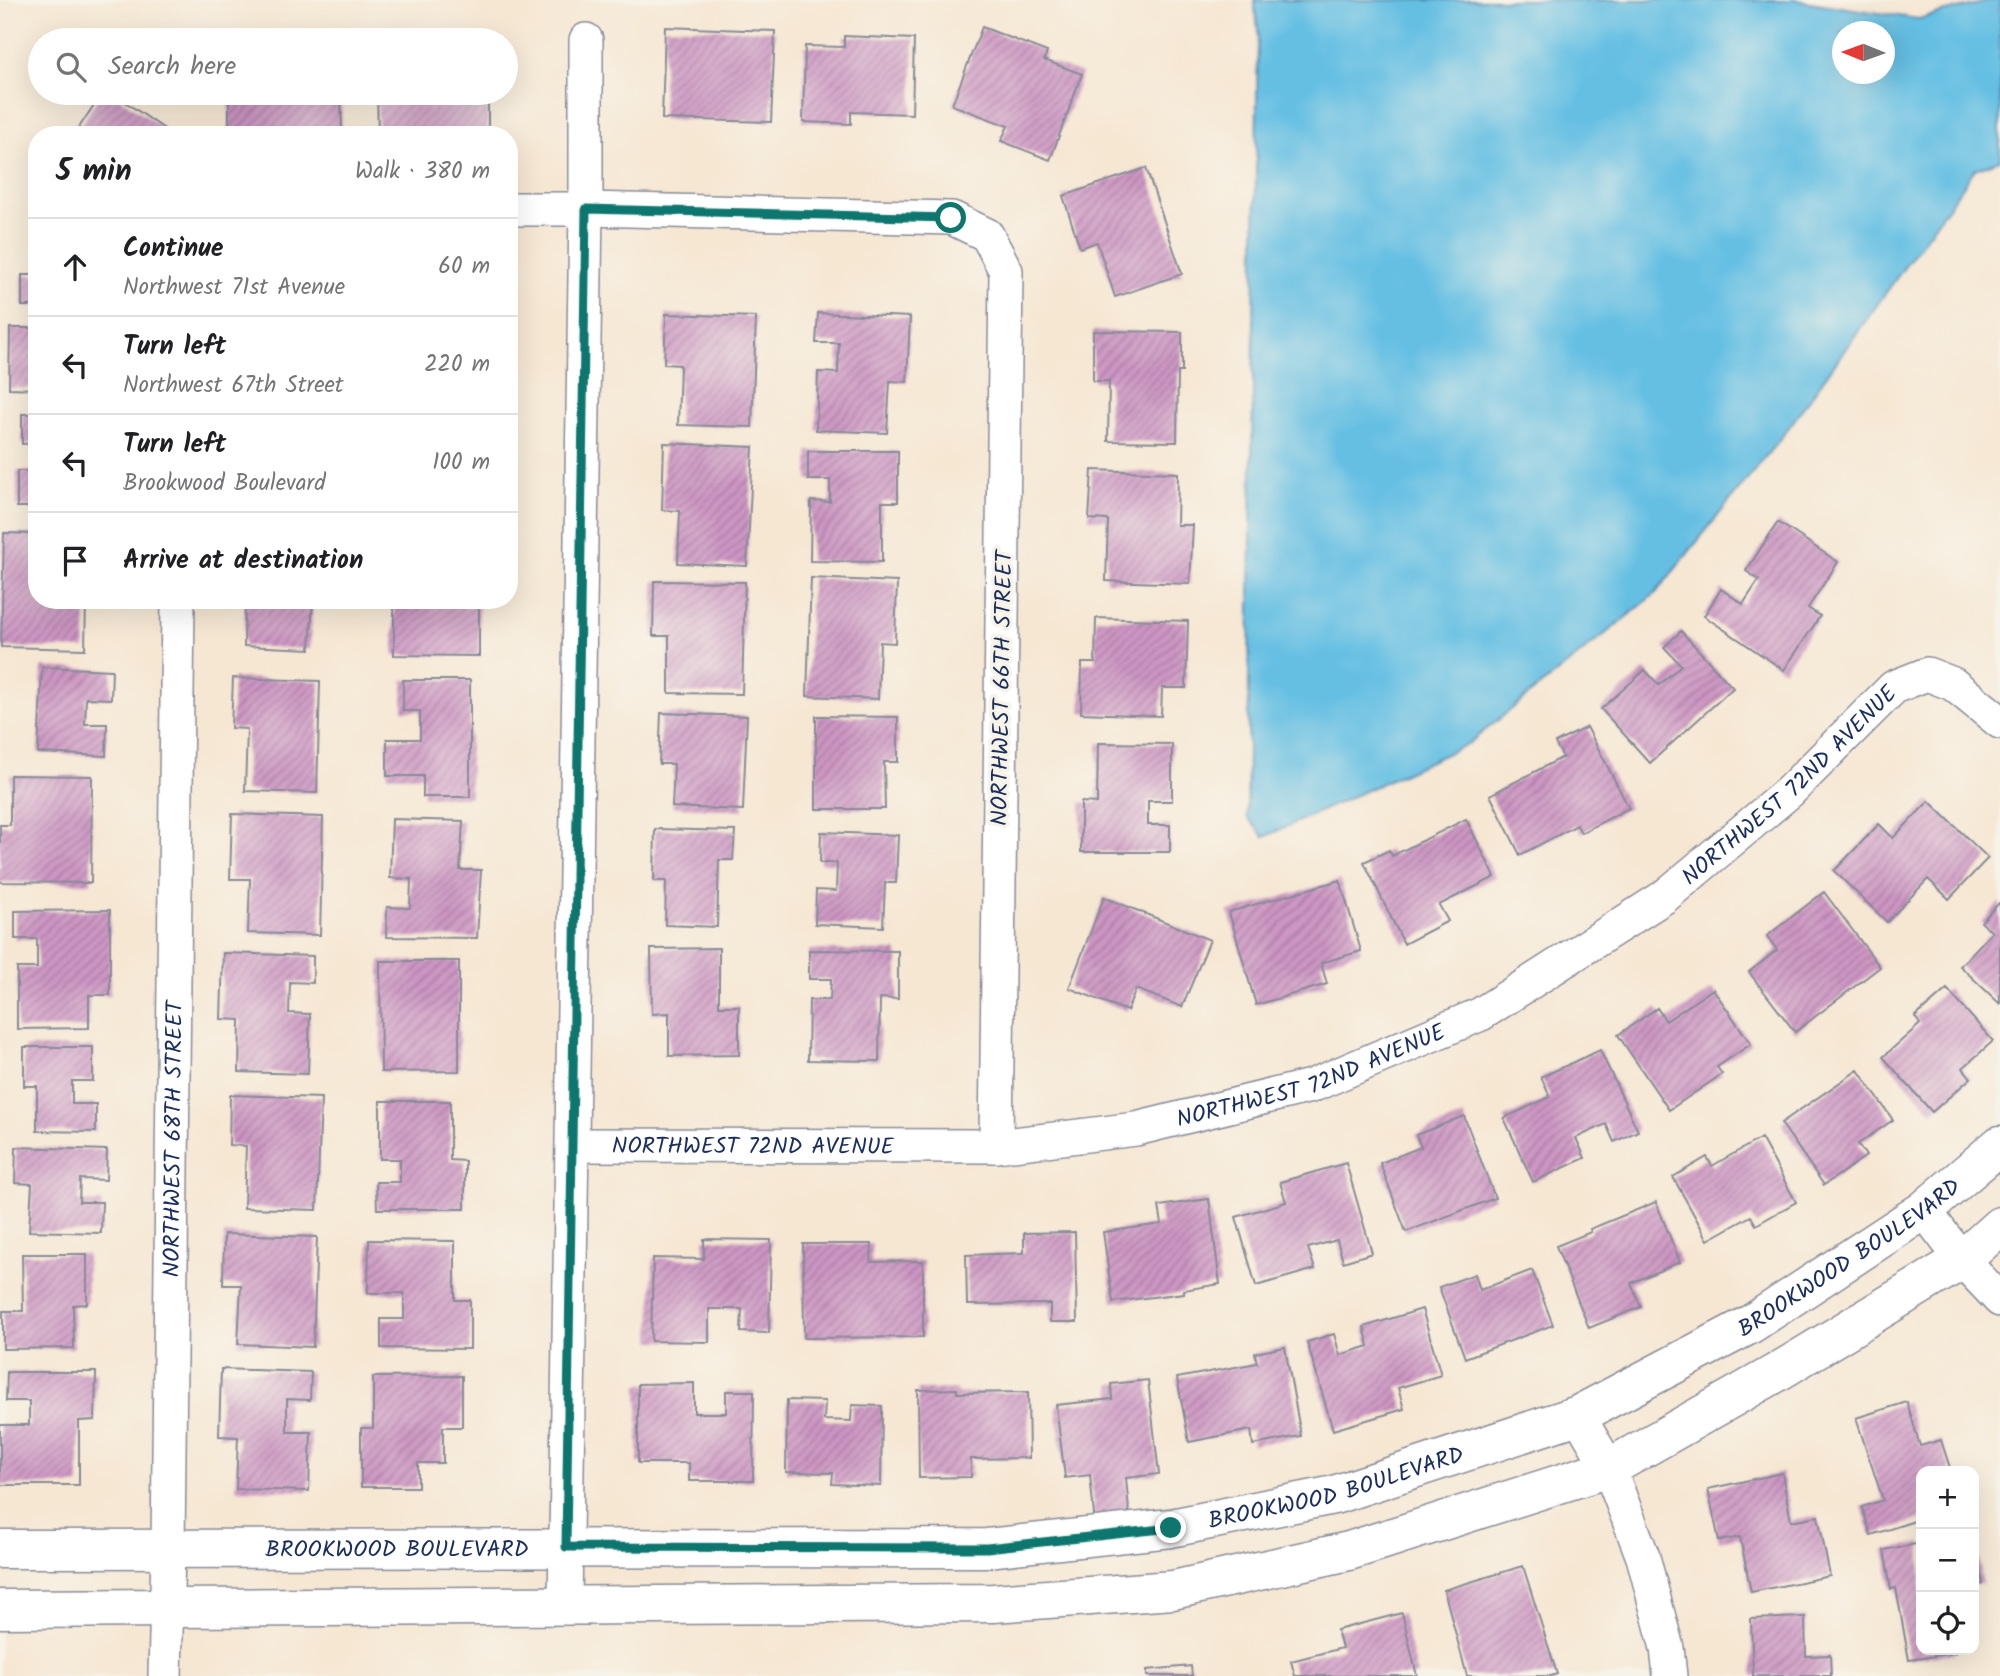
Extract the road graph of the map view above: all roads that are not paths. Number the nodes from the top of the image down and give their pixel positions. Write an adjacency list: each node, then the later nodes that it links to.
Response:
1 (586, 40): 3 (street)
2 (518, 209): 3 (street)
3 (586, 209): 6 (street); 7 (street, NORTHWEST 66TH STREET)
4 (177, 609): 17 (street, NORTHWEST 68TH STREET)
5 (2000, 722): 7 (street, NORTHWEST 72ND AVENUE)
6 (573, 1145): 7 (street, NORTHWEST 72ND AVENUE); 15 (street)
7 (996, 1146)
8 (2000, 1146): 9 (street, BROOKWOOD BOULEVARD)
9 (1924, 1210): 11 (street); 13 (street, BROOKWOOD BOULEVARD)
10 (2000, 1226): 11 (street)
11 (1962, 1259): 12 (street); 14 (street)
12 (2000, 1300)
13 (1578, 1415): 14 (street); 15 (street, BROOKWOOD BOULEVARD)
14 (1609, 1468): 18 (street); 22 (street)
15 (566, 1547): 17 (street, BROOKWOOD BOULEVARD); 18 (street)
16 (0, 1549): 17 (street, BROOKWOOD BOULEVARD)
17 (168, 1550): 19 (street, NORTHWEST 68TH STREET)
18 (565, 1605): 19 (street)
19 (167, 1608): 20 (street); 21 (street, NORTHWEST 68TH STREET)
20 (0, 1609)
21 (165, 1676)
22 (1670, 1676)

